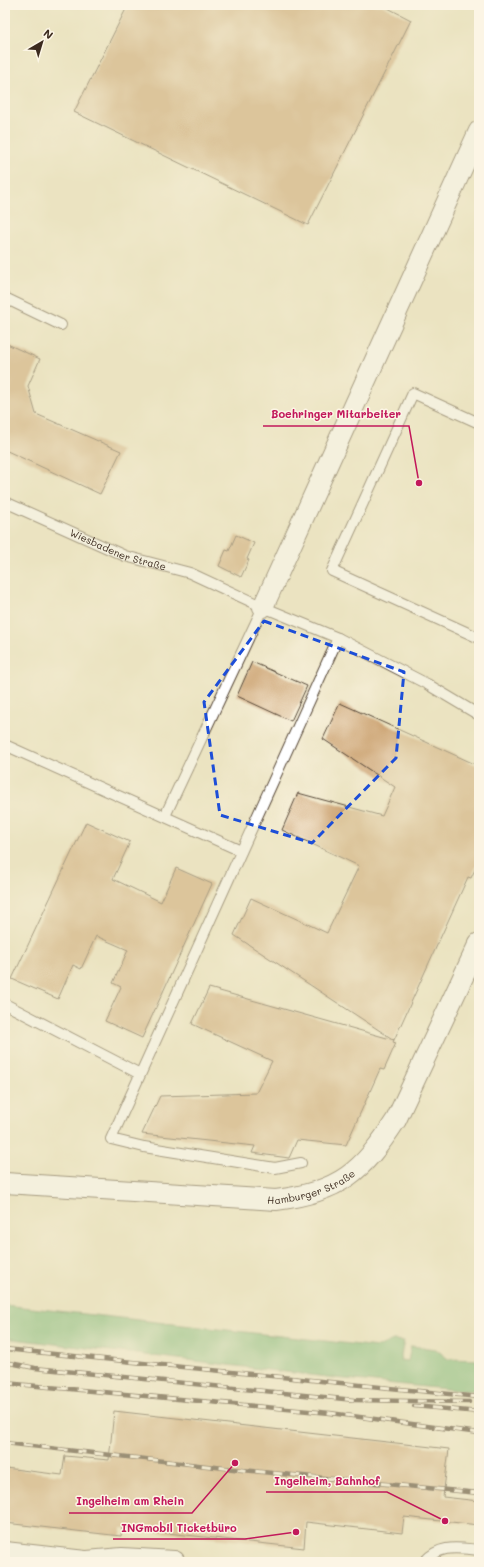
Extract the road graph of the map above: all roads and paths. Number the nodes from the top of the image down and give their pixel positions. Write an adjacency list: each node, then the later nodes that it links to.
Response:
1 (479, 131): 6 (street)
2 (5, 298): 3 (lane)
3 (61, 325)
4 (479, 423): 8 (lane)
5 (5, 502): 6 (lane, Wiesbadener Straße)
6 (263, 607): 7 (lane, Wiesbadener Straße); 11 (lane)
7 (338, 638): 9 (lane, Wiesbadener Straße); 12 (lane)
8 (479, 638)
9 (479, 715)
10 (5, 745): 11 (lane)
11 (165, 816): 12 (lane)
12 (241, 851): 15 (lane)
13 (479, 943): 17 (street, Hamburger Straße)
14 (5, 1004): 15 (lane)
15 (140, 1074): 16 (lane)
16 (300, 1163)
17 (5, 1183)
18 (479, 1550): 22 (lane)
19 (5, 1553): 20 (main road)
20 (86, 1562): 21 (main road)
21 (174, 1562)
22 (424, 1562)

